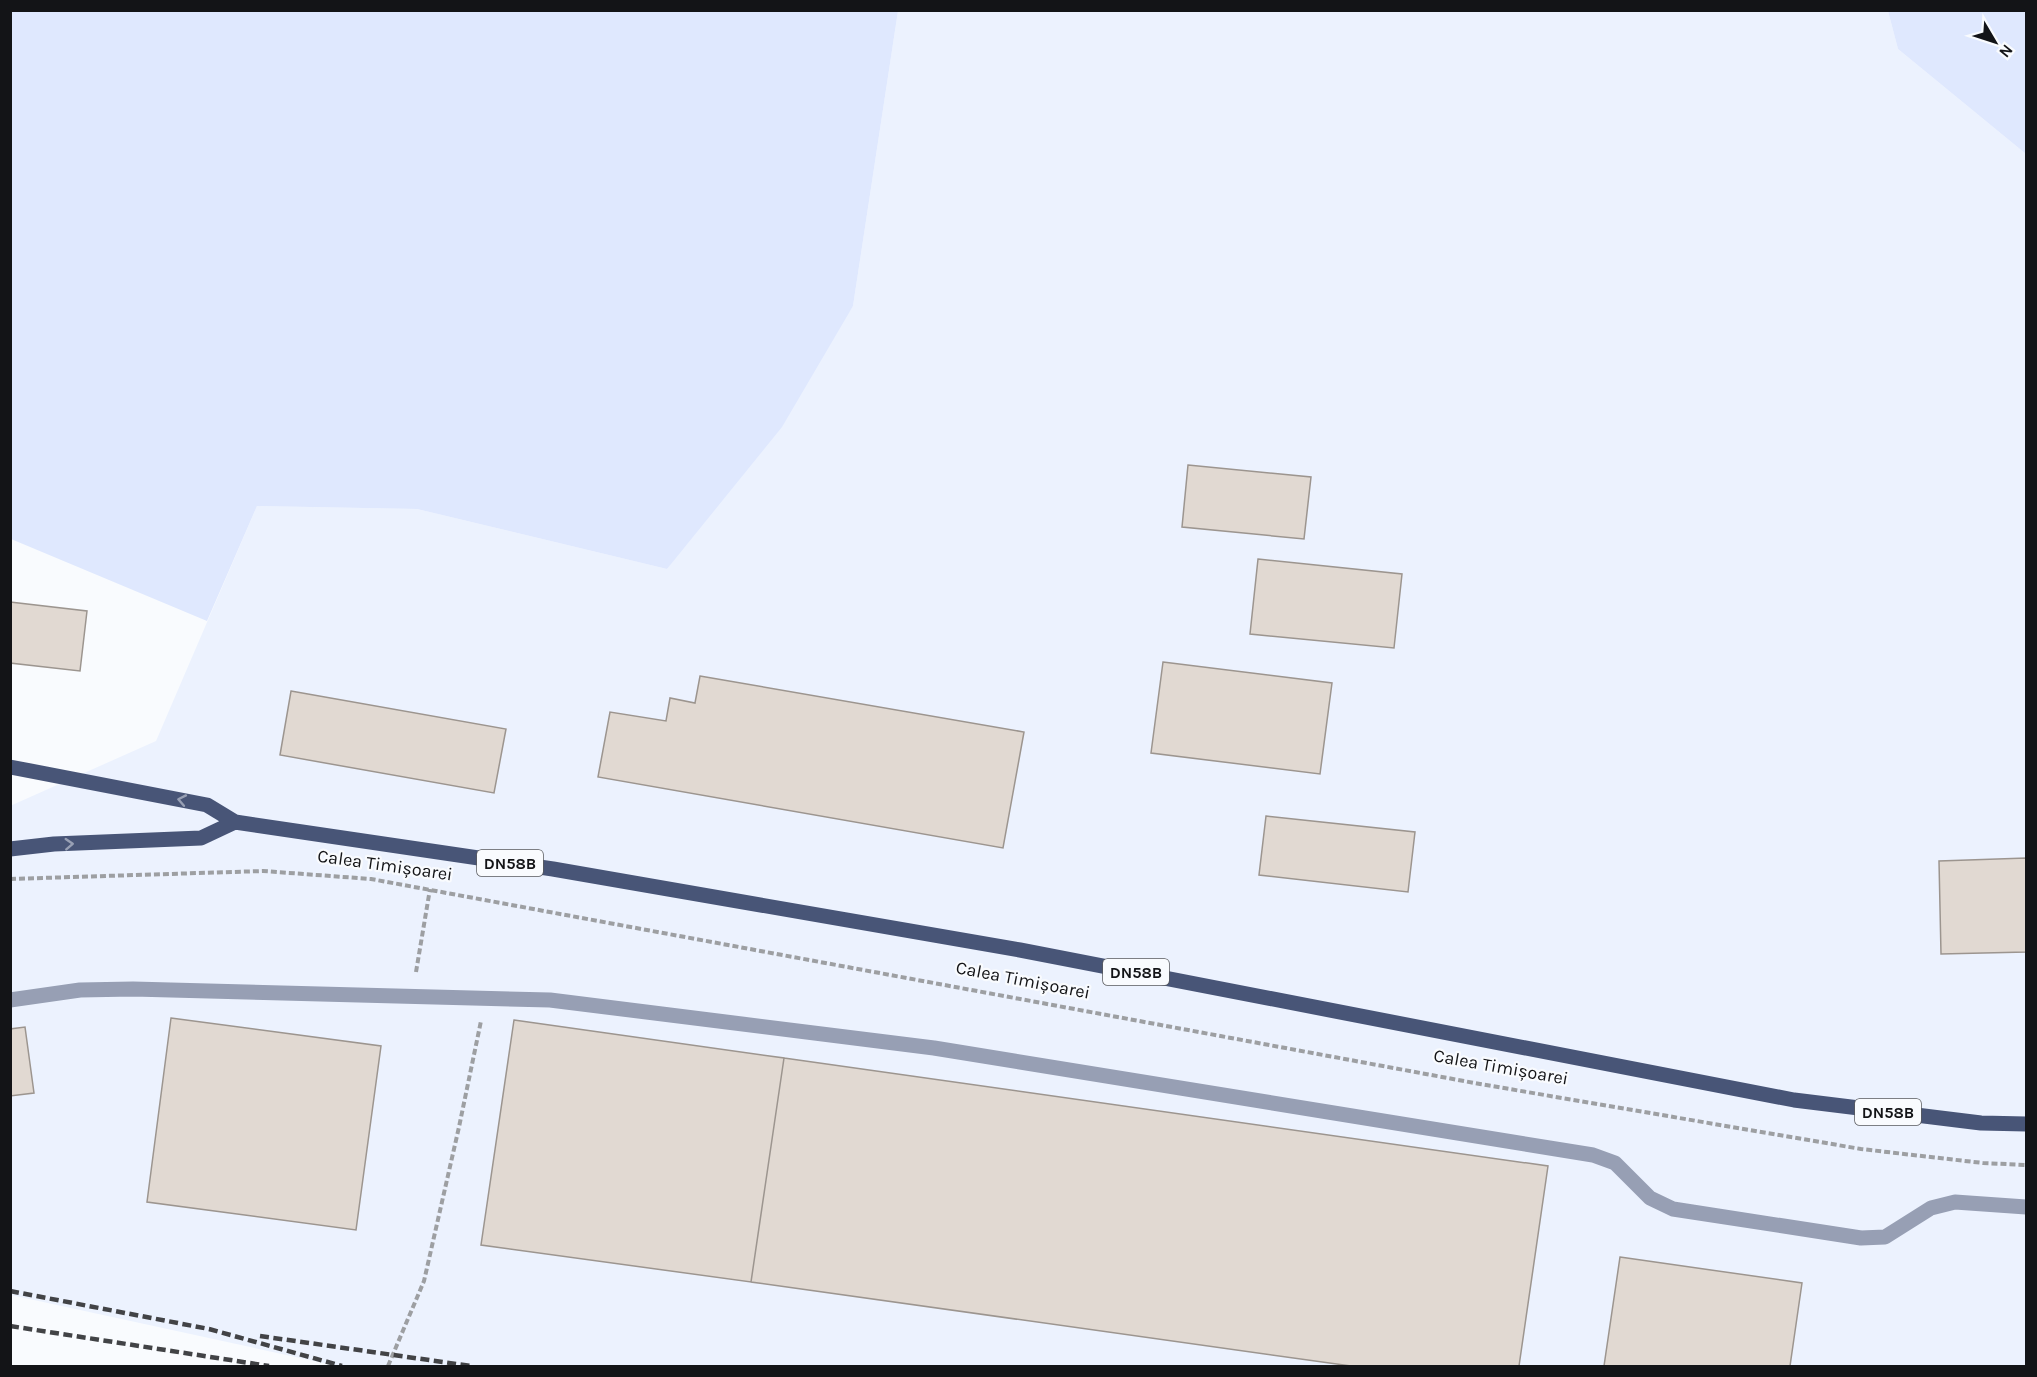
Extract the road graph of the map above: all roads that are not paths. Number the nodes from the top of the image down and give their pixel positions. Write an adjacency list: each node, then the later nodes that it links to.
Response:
1 (10, 767): 2 (main road, Calea Timișoarei / DN58B, one-way to 1)
2 (235, 822): 3 (main road, one-way to 2); 5 (main road, Calea Timișoarei / DN58B)
3 (10, 849)
4 (10, 1000): 6 (street)
5 (2026, 1124)
6 (2026, 1208)

